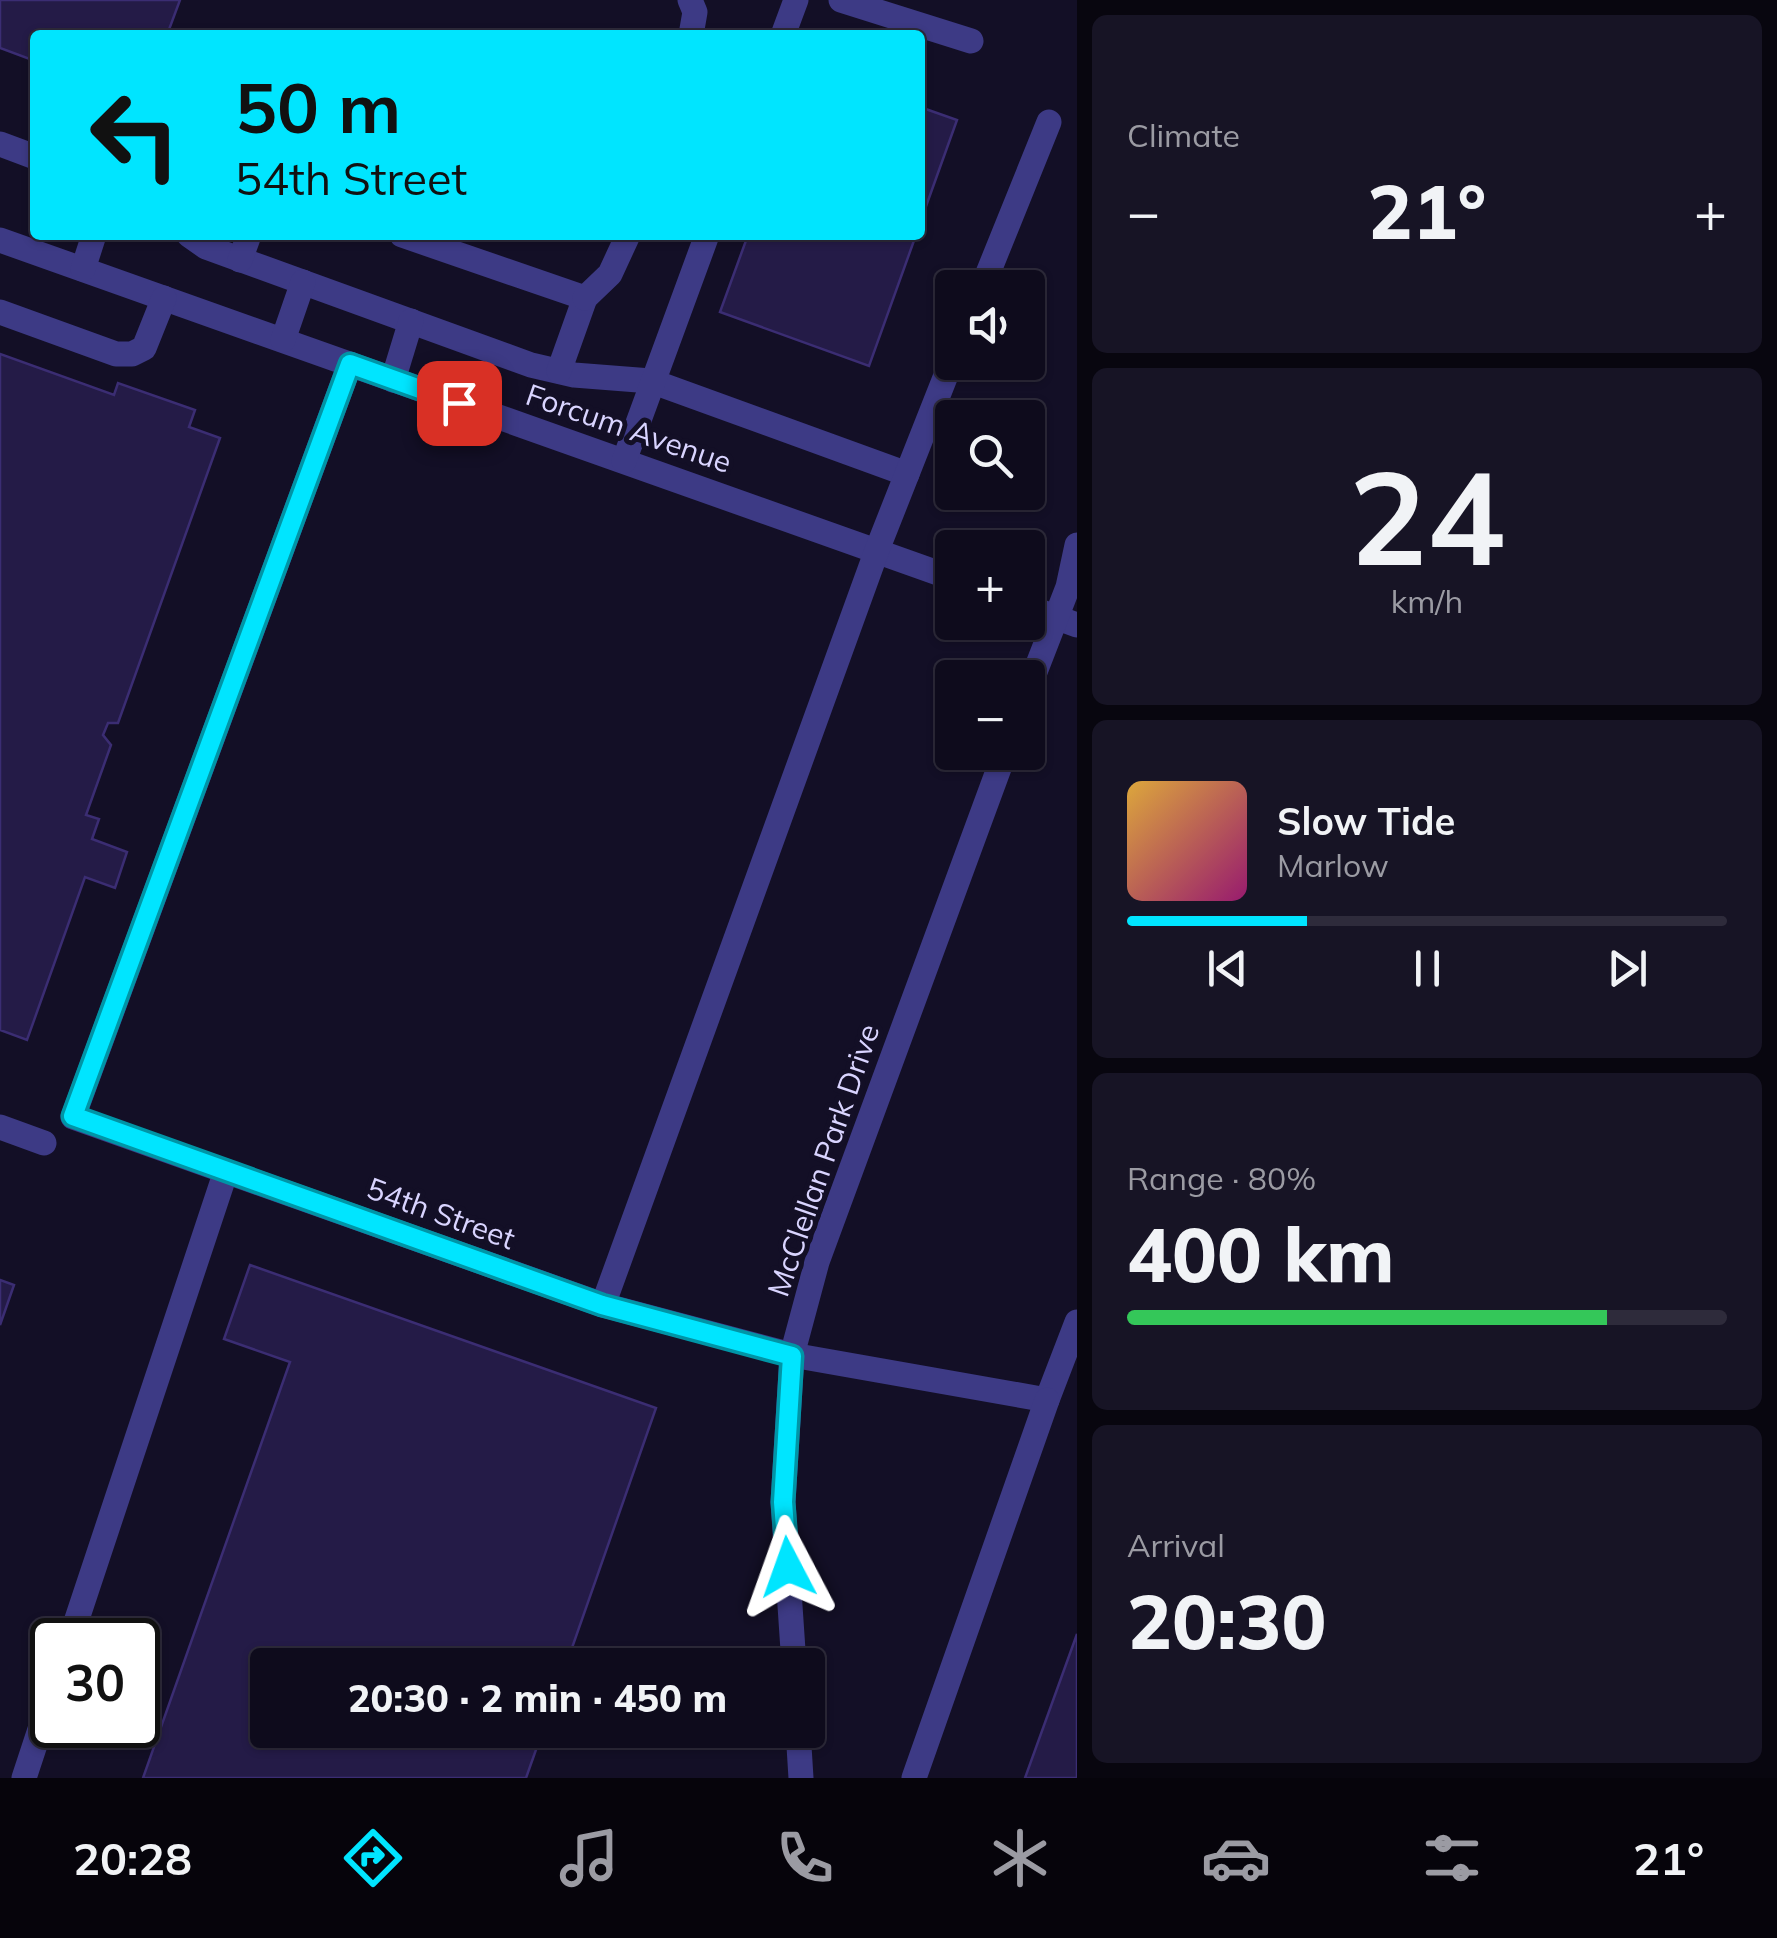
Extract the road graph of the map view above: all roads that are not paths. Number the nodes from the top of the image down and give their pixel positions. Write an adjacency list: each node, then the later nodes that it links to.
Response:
1 (690, 0): 4 (street)
2 (796, 0): 5 (street)
3 (841, 0): 6 (street)
4 (692, 30)
5 (784, 30)
6 (971, 41)
7 (1049, 122): 19 (street)
8 (0, 144): 9 (street)
9 (30, 155)
10 (0, 240): 18 (street, Forcum Avenue)
11 (92, 240): 18 (street)
12 (196, 240): 17 (street)
13 (248, 240): 17 (street)
14 (417, 240): 22 (street)
15 (626, 240): 22 (street)
16 (704, 240): 30 (street)
17 (240, 260): 20 (street)
18 (82, 269): 21 (street, Forcum Avenue)
19 (989, 270)
20 (303, 282): 24 (street); 25 (street)
21 (164, 298): 23 (street); 25 (street, Forcum Avenue)
22 (585, 298): 27 (street)
23 (0, 312)
24 (411, 321): 27 (street); 28 (street)
25 (283, 340): 26 (street, Forcum Avenue)
26 (350, 364): 28 (street, Forcum Avenue); 41 (street, 54th Street)
27 (560, 371): 30 (street)
28 (394, 380): 31 (street, Forcum Avenue)
29 (944, 380): 32 (street)
30 (651, 381): 31 (street); 32 (street)
31 (624, 461): 34 (street, Forcum Avenue)
32 (906, 474): 34 (street)
33 (1077, 545): 36 (street)
34 (877, 550): 35 (street, Forcum Avenue); 42 (street)
35 (935, 572)
36 (1066, 621): 37 (street)
37 (1045, 660)
38 (998, 770): 44 (street, McClellan Park Drive)
39 (0, 1127): 40 (street)
40 (44, 1143)
41 (226, 1171): 42 (street, 54th Street); 46 (street)
42 (602, 1305): 44 (street, 54th Street)
43 (1077, 1322): 45 (street)
44 (792, 1356): 45 (street, 54th Street); 47 (street, McClellan Park Drive)
45 (1047, 1400): 52 (street)
46 (77, 1618)
47 (793, 1648)
48 (34, 1748): 50 (street)
49 (799, 1748): 51 (street)
50 (24, 1778)
51 (801, 1778)
52 (914, 1778)

